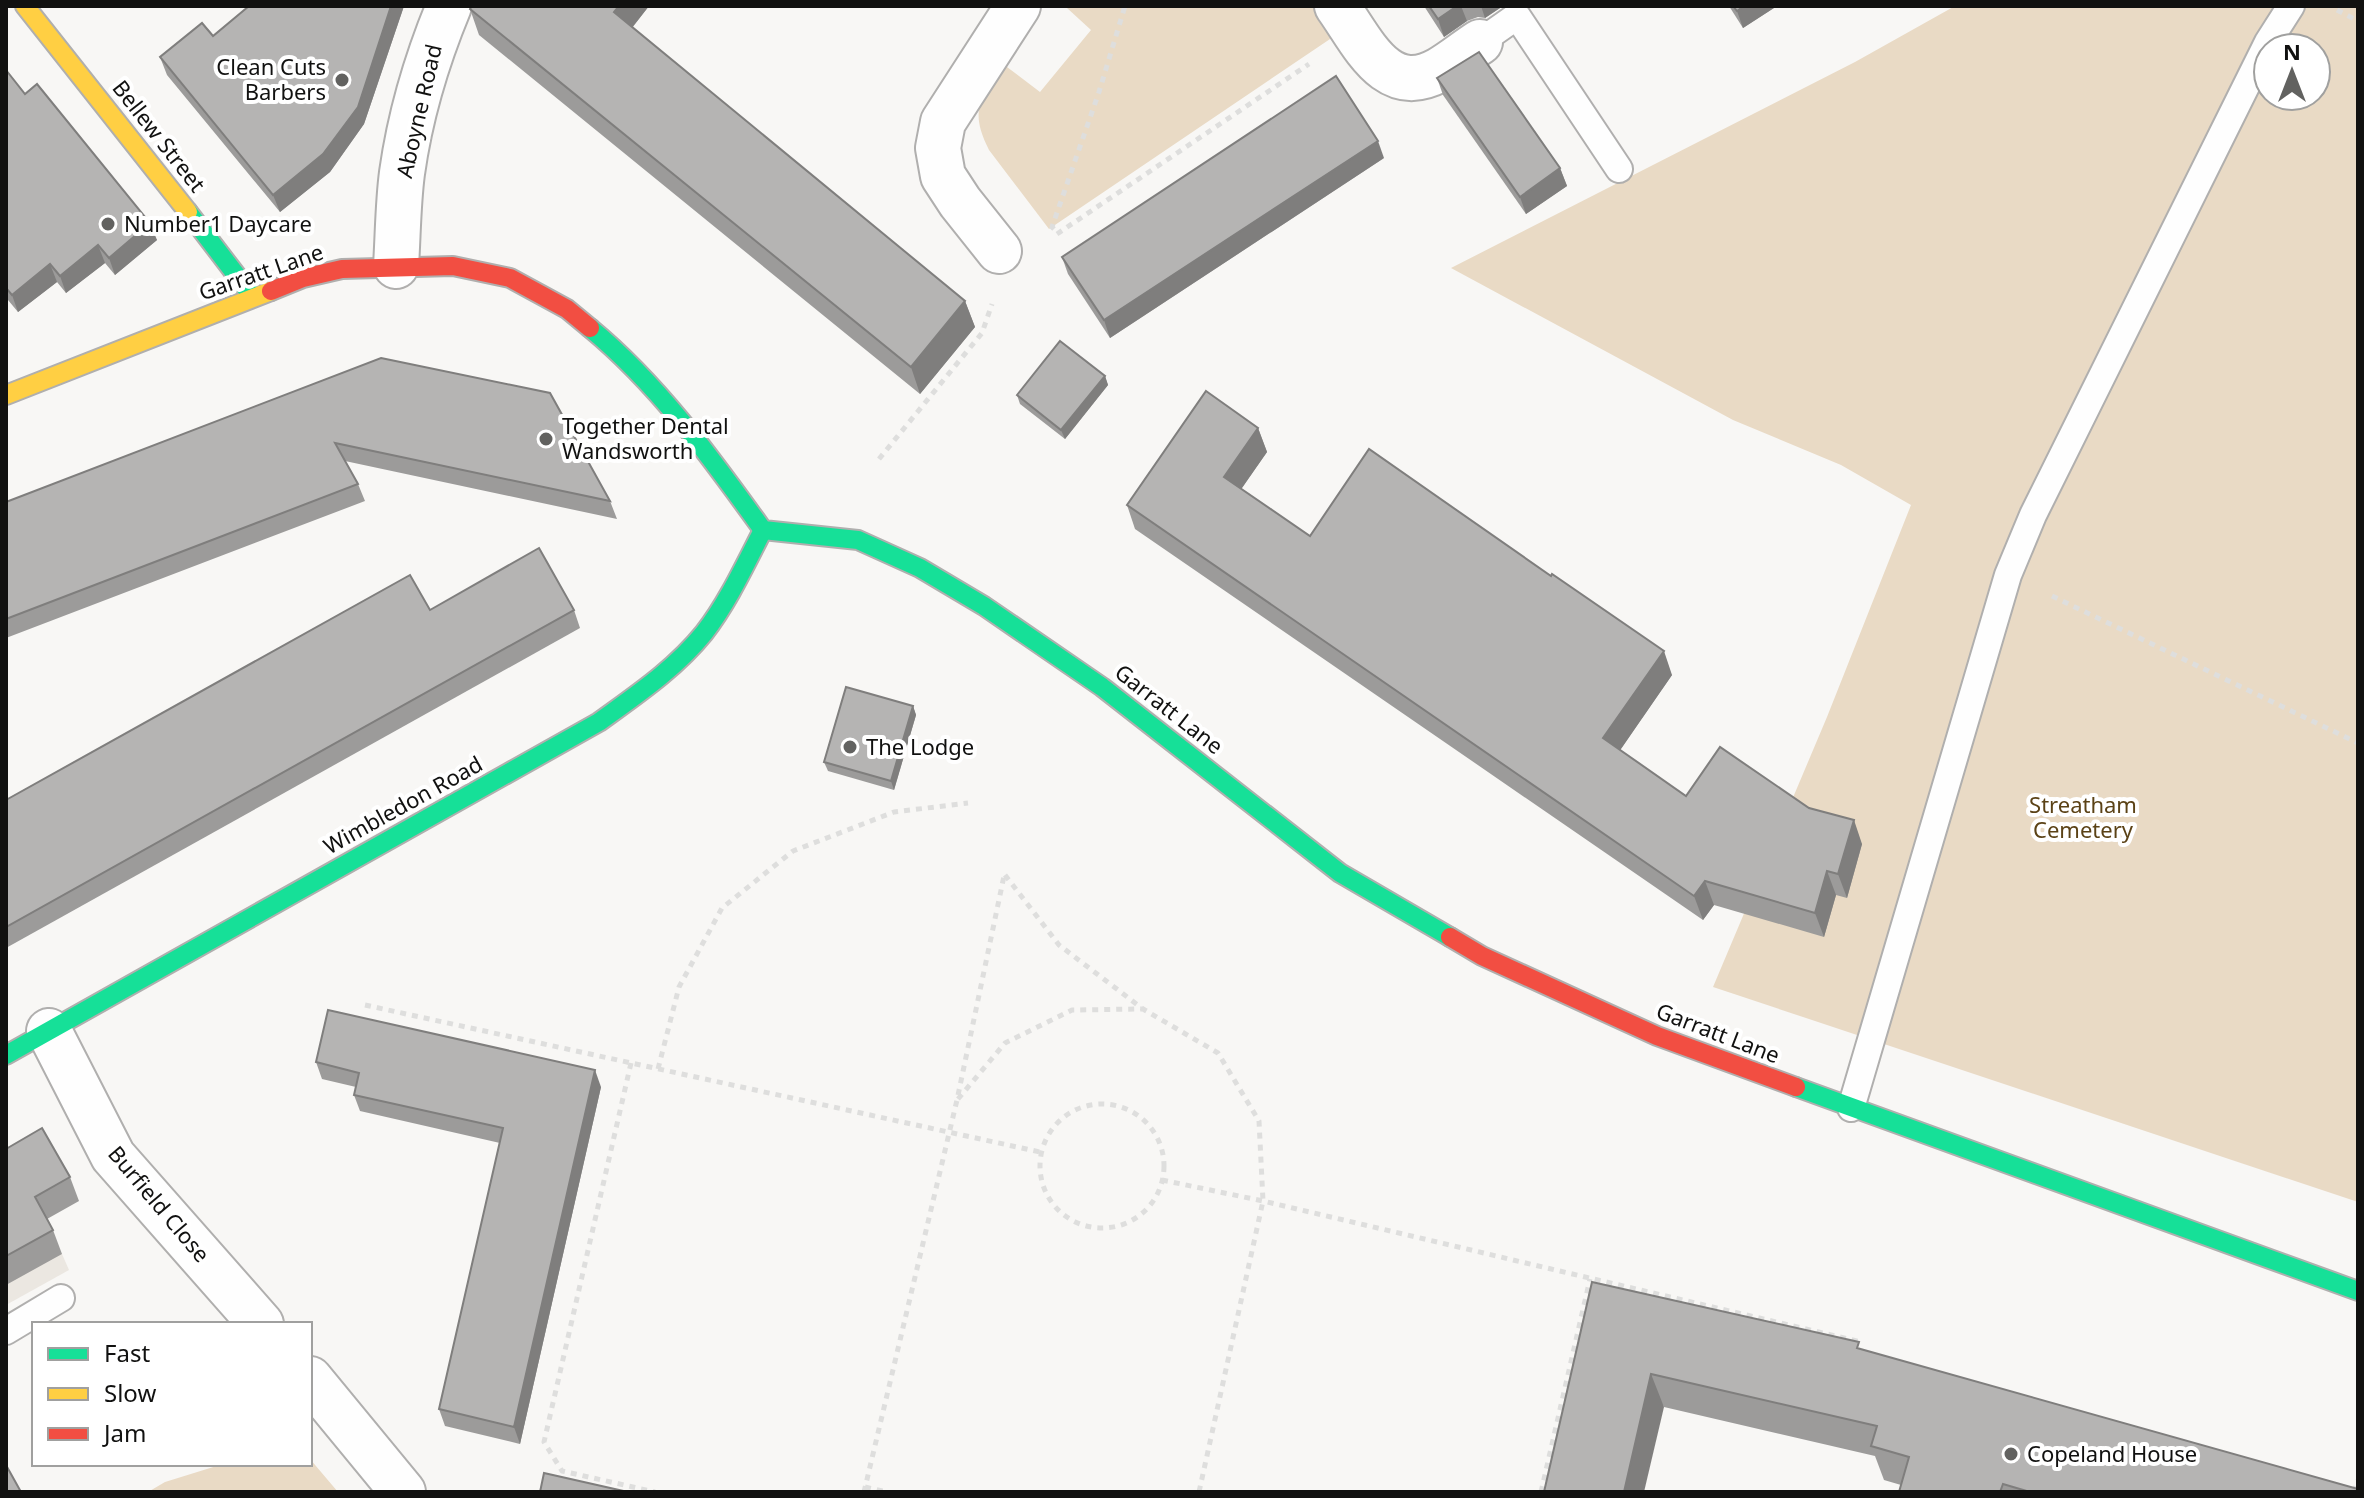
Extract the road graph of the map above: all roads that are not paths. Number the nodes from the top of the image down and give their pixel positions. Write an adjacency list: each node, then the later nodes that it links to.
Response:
1 (25, 6): 10 (main road, Bellew Street)
2 (449, 6): 9 (street, Aboyne Road)
3 (1018, 6): 8 (street)
4 (2291, 6): 15 (lane)
5 (1347, 19): 6 (street)
6 (1480, 42): 7 (lane)
7 (1619, 169)
8 (999, 251)
9 (396, 266): 10 (main road, Garratt Lane); 12 (main road, Garratt Lane)
10 (253, 297): 11 (main road, Garratt Lane)
11 (6, 395)
12 (763, 530): 13 (main road, Wimbledon Road); 15 (main road, Garratt Lane)
13 (49, 1031): 14 (main road, Wimbledon Road); 18 (street, Burfield Close)
14 (6, 1055)
15 (1851, 1108): 16 (main road, Garratt Lane)
16 (2358, 1291)
17 (61, 1298): 19 (lane)
18 (259, 1322)
19 (6, 1331)
20 (312, 1381): 21 (street)
21 (403, 1492)

